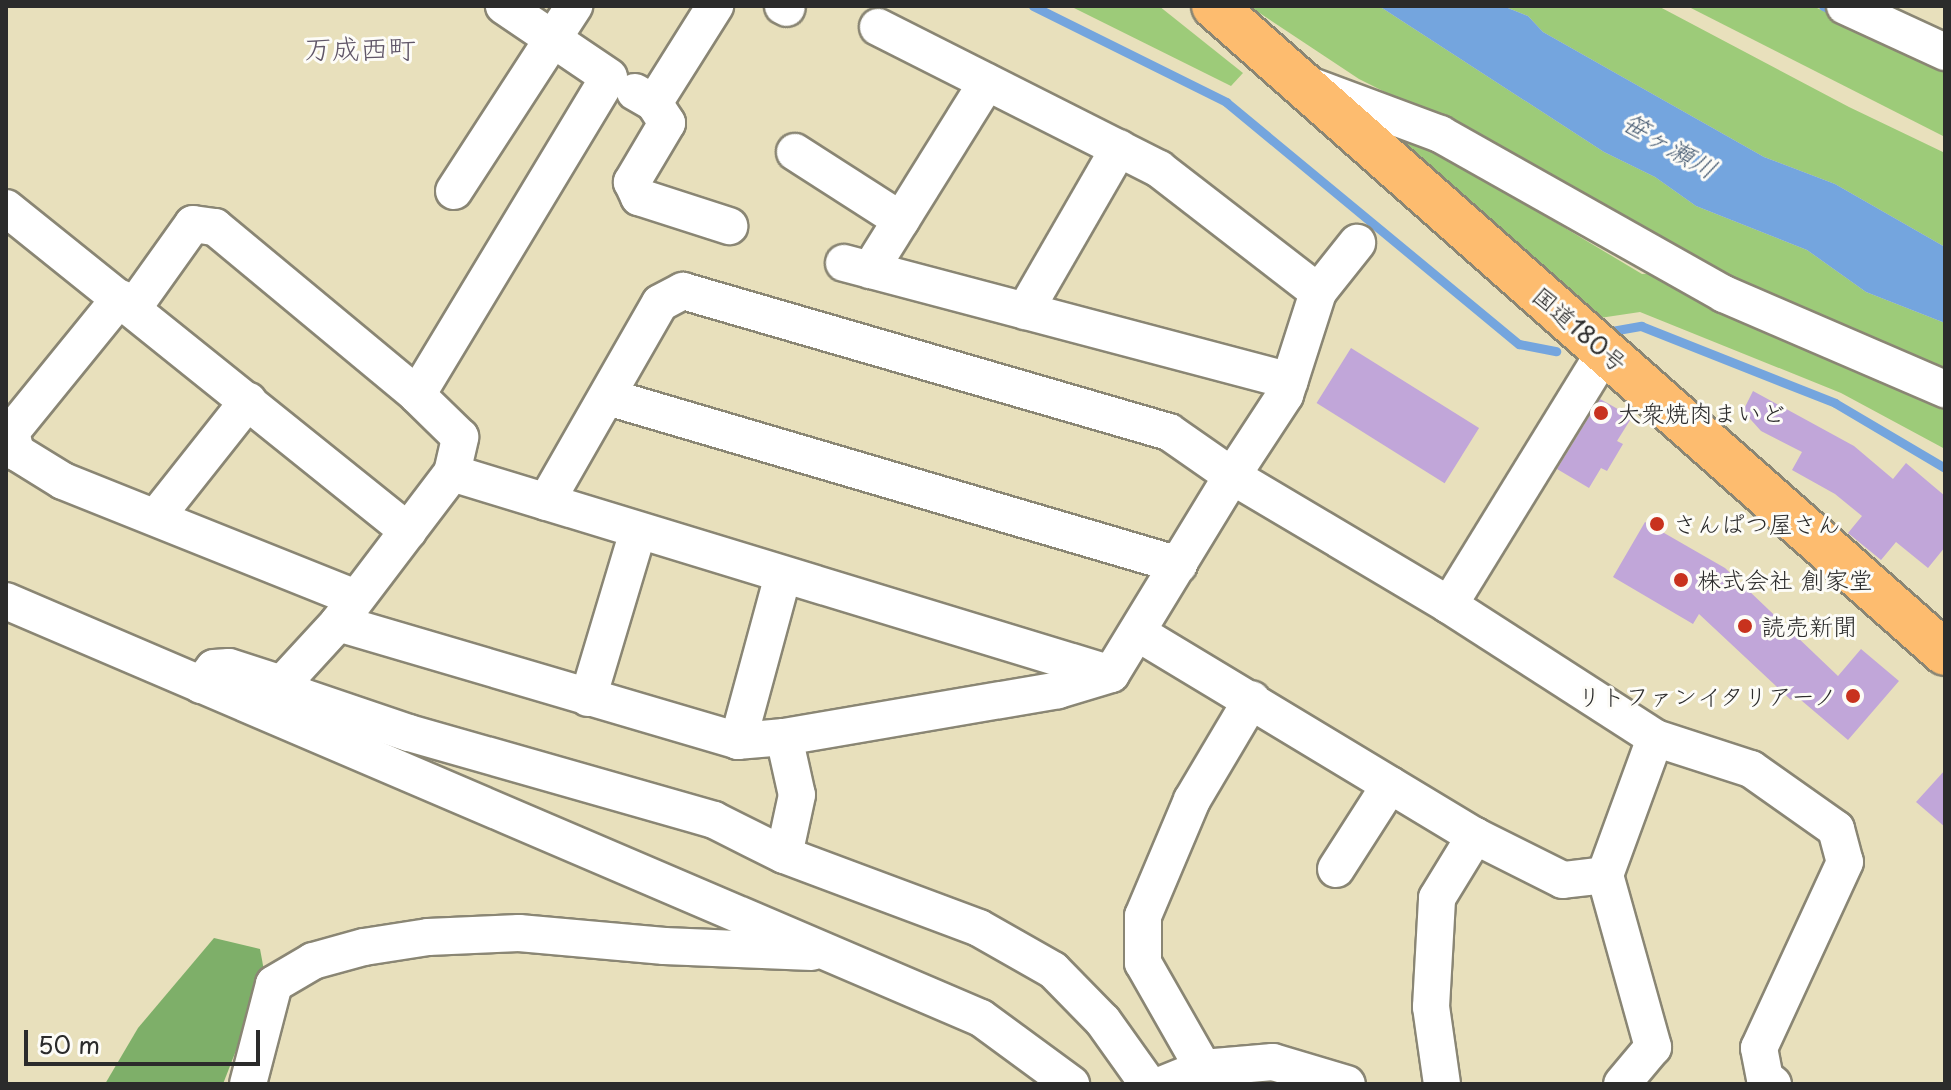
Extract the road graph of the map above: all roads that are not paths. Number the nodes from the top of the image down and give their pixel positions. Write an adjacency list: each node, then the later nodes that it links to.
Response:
1 (504, 6): 7 (street)
2 (574, 6): 7 (street)
3 (715, 6): 12 (street)
4 (1214, 6): 11 (highway, 国道180号)
5 (1845, 6): 8 (street)
6 (878, 27): 10 (street)
7 (555, 39): 9 (street); 15 (street)
8 (1945, 52)
9 (609, 77): 12 (street); 26 (street)
10 (987, 82): 13 (street); 17 (street)
11 (1302, 83): 23 (highway, 国道180号); 25 (street)
12 (654, 103): 18 (street)
13 (1119, 148): 20 (street); 22 (street)
14 (795, 152): 17 (street)
15 (454, 191)
16 (6, 208): 21 (street)
17 (901, 220): 22 (street)
18 (729, 226)
19 (1357, 243): 20 (street)
20 (1318, 292): 24 (street)
21 (126, 303): 26 (street); 28 (street); 32 (street)
22 (1025, 311): 24 (street)
23 (1605, 351): 38 (street); 41 (highway, 国道180号)
24 (1290, 381): 30 (street)
25 (1945, 389)
26 (417, 395): 29 (street)
27 (608, 397): 30 (street); 31 (street); 35 (street)
28 (248, 401): 32 (street); 33 (street)
29 (452, 473): 31 (street); 33 (street)
30 (1232, 476): 35 (street); 38 (street)
31 (546, 502): 34 (street)
32 (157, 516): 39 (street)
33 (408, 531): 39 (street)
34 (638, 531): 36 (street); 45 (street)
35 (1179, 565): 40 (street)
36 (783, 575): 42 (street); 49 (street)
37 (6, 601): 44 (street)
38 (1449, 605): 48 (street)
39 (346, 611): 43 (street); 45 (street)
40 (1138, 633): 42 (street); 46 (street)
41 (1945, 653)
42 (1111, 674): 47 (street)
43 (282, 684): 44 (street); 52 (street)
44 (201, 685): 55 (street)
45 (588, 698): 49 (street)
46 (1252, 699): 50 (street); 56 (street)
47 (784, 737): 49 (street); 52 (street)
48 (1655, 738): 54 (street); 64 (street)
49 (738, 741)
50 (1390, 785): 51 (street); 53 (street)
51 (1475, 836): 54 (street); 62 (street)
52 (784, 855): 59 (street)
53 (1336, 869)
54 (1605, 875): 63 (street)
55 (833, 953): 57 (street); 58 (street)
56 (1203, 1068): 60 (street); 61 (street)
57 (248, 1084)
58 (1071, 1084)
59 (1148, 1084)
60 (1164, 1084)
61 (1347, 1084)
62 (1442, 1084)
63 (1622, 1084)
64 (1773, 1084)

